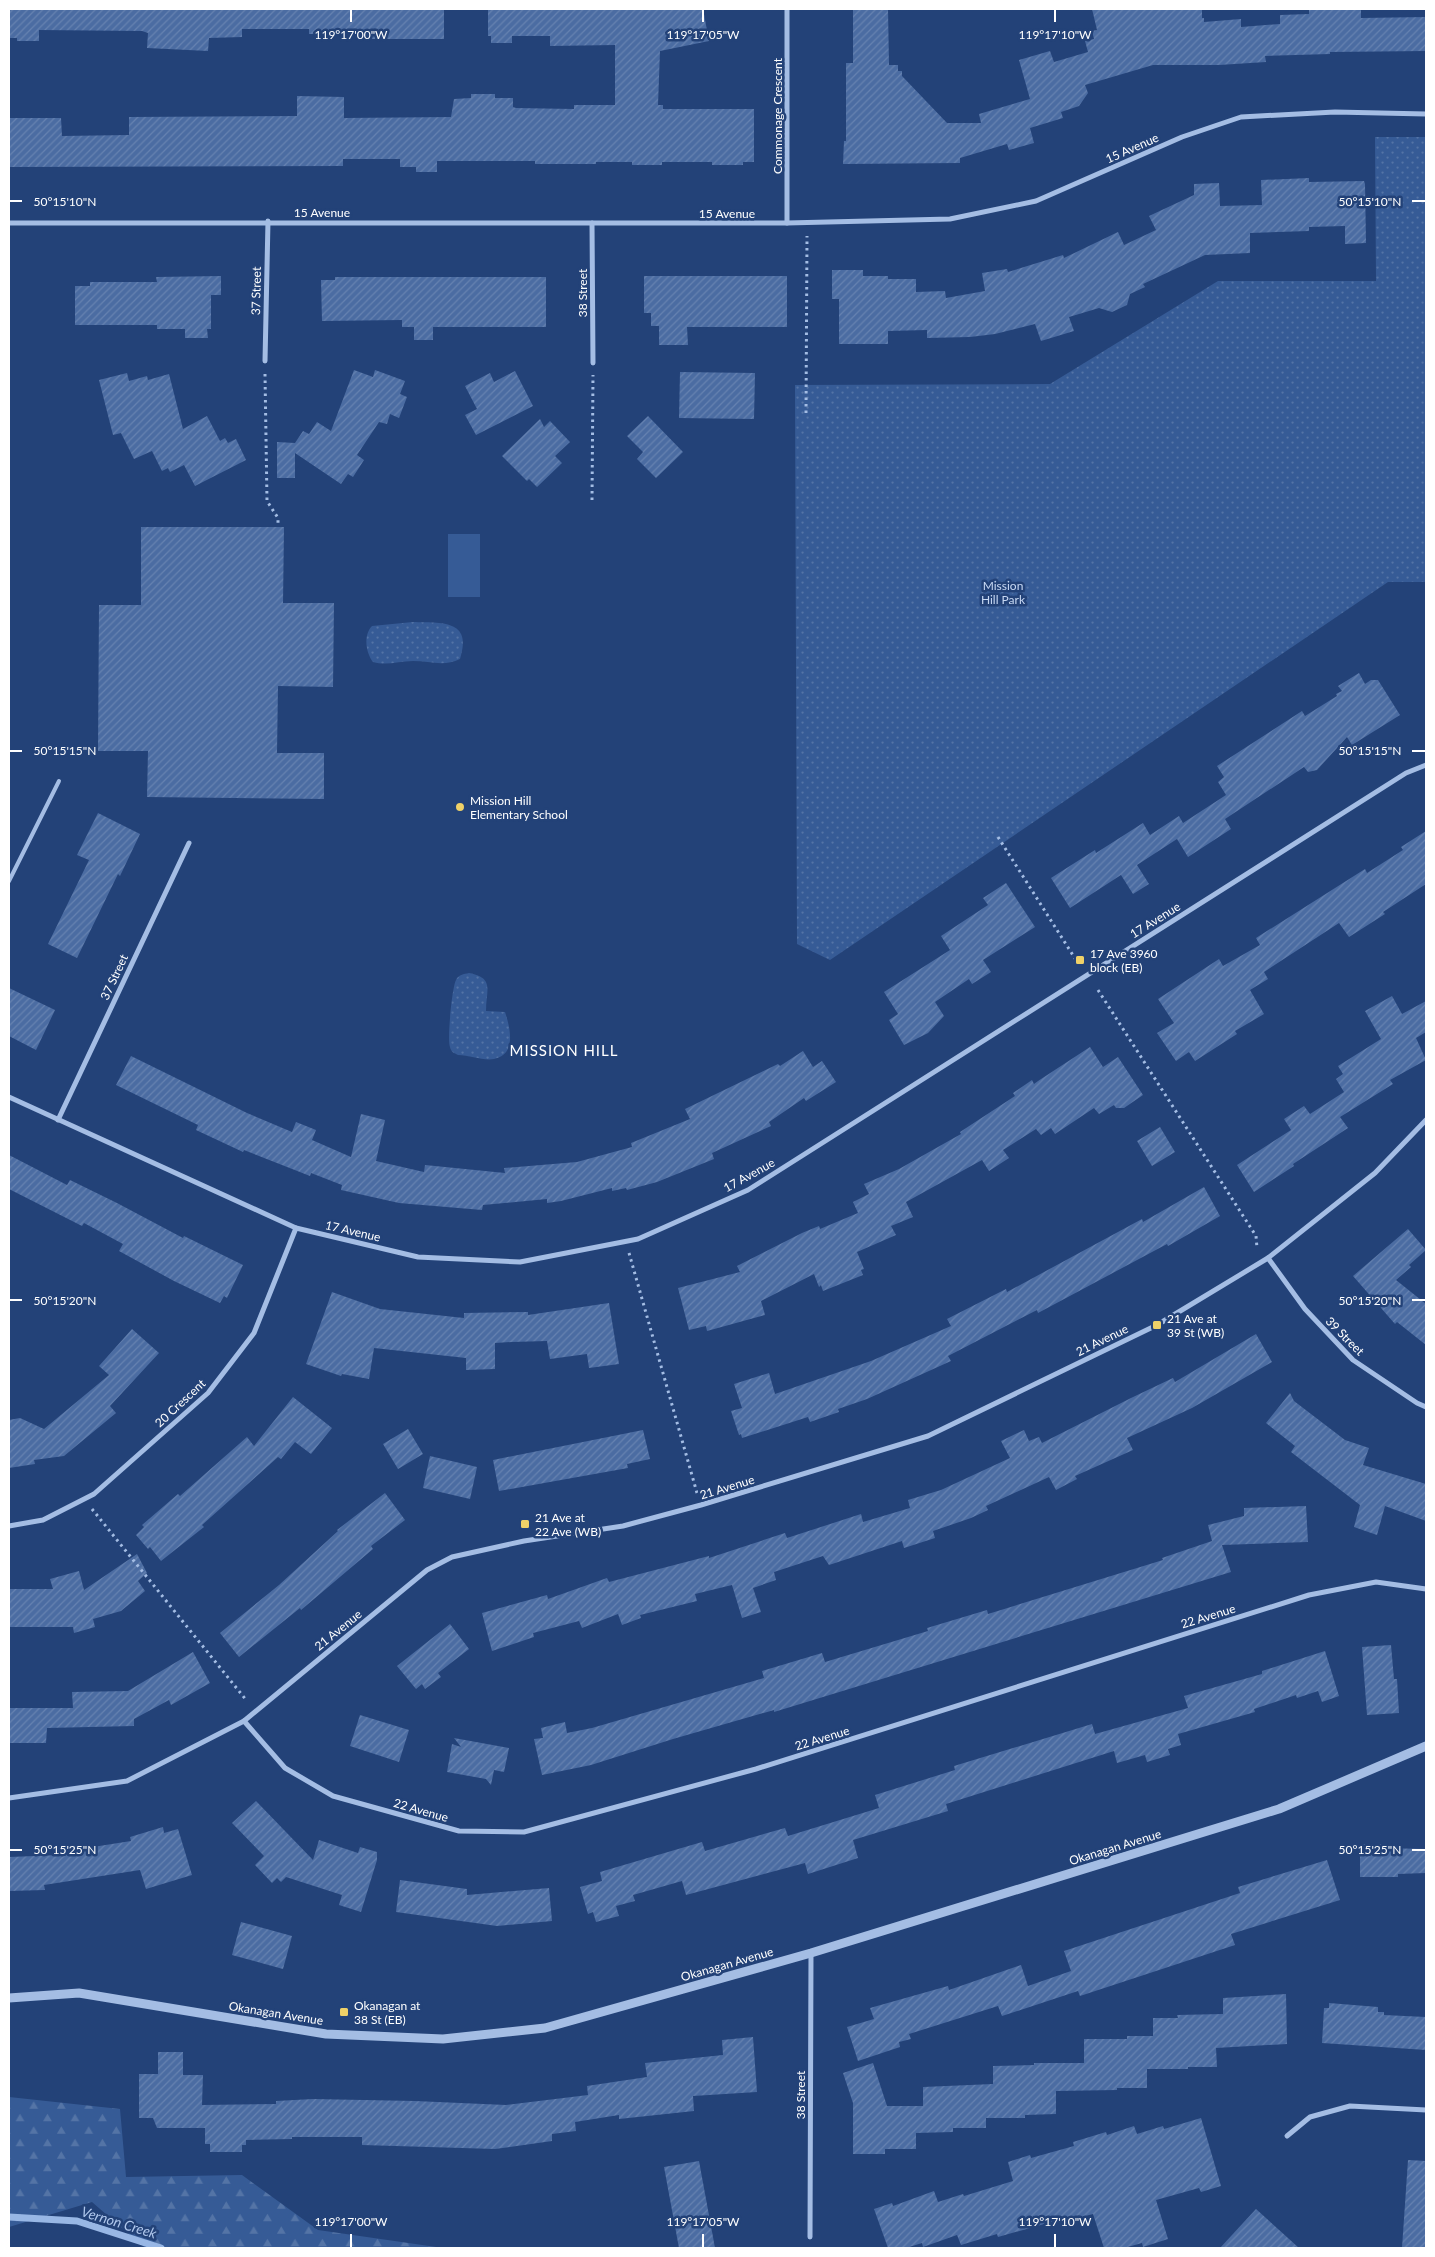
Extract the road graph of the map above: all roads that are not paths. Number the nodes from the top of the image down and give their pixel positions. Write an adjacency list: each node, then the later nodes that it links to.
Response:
1 (787, 9): 6 (street, Commonage Crescent)
2 (1426, 114): 6 (street, 15 Avenue)
3 (268, 221): 4 (street, 15 Avenue); 5 (street, 15 Avenue); 7 (street, 37 Street)
4 (9, 222)
5 (592, 222): 6 (street, 15 Avenue); 8 (street, 38 Street)
6 (787, 222)
7 (264, 361)
8 (593, 363)
9 (1426, 765): 16 (street, 17 Avenue)
10 (59, 781): 12 (lane)
11 (189, 843): 14 (street, 37 Street)
12 (9, 881)
13 (9, 1097): 14 (street, 17 Avenue)
14 (58, 1120): 16 (street, 17 Avenue)
15 (1426, 1120): 17 (street, 21 Avenue)
16 (296, 1228): 19 (street, 20 Crescent)
17 (1268, 1258): 18 (street, 39 Street); 21 (street, 21 Avenue)
18 (1426, 1407)
19 (9, 1526)
20 (1426, 1589): 21 (street, 22 Avenue)
21 (244, 1720): 23 (street, 21 Avenue)
22 (1426, 1746): 24 (street, Okanagan Avenue)
23 (9, 1798)
24 (811, 1954): 25 (street, Okanagan Avenue); 28 (street, 38 Street)
25 (9, 1998)
26 (1426, 2110): 27 (street)
27 (1287, 2136)
28 (810, 2237)

